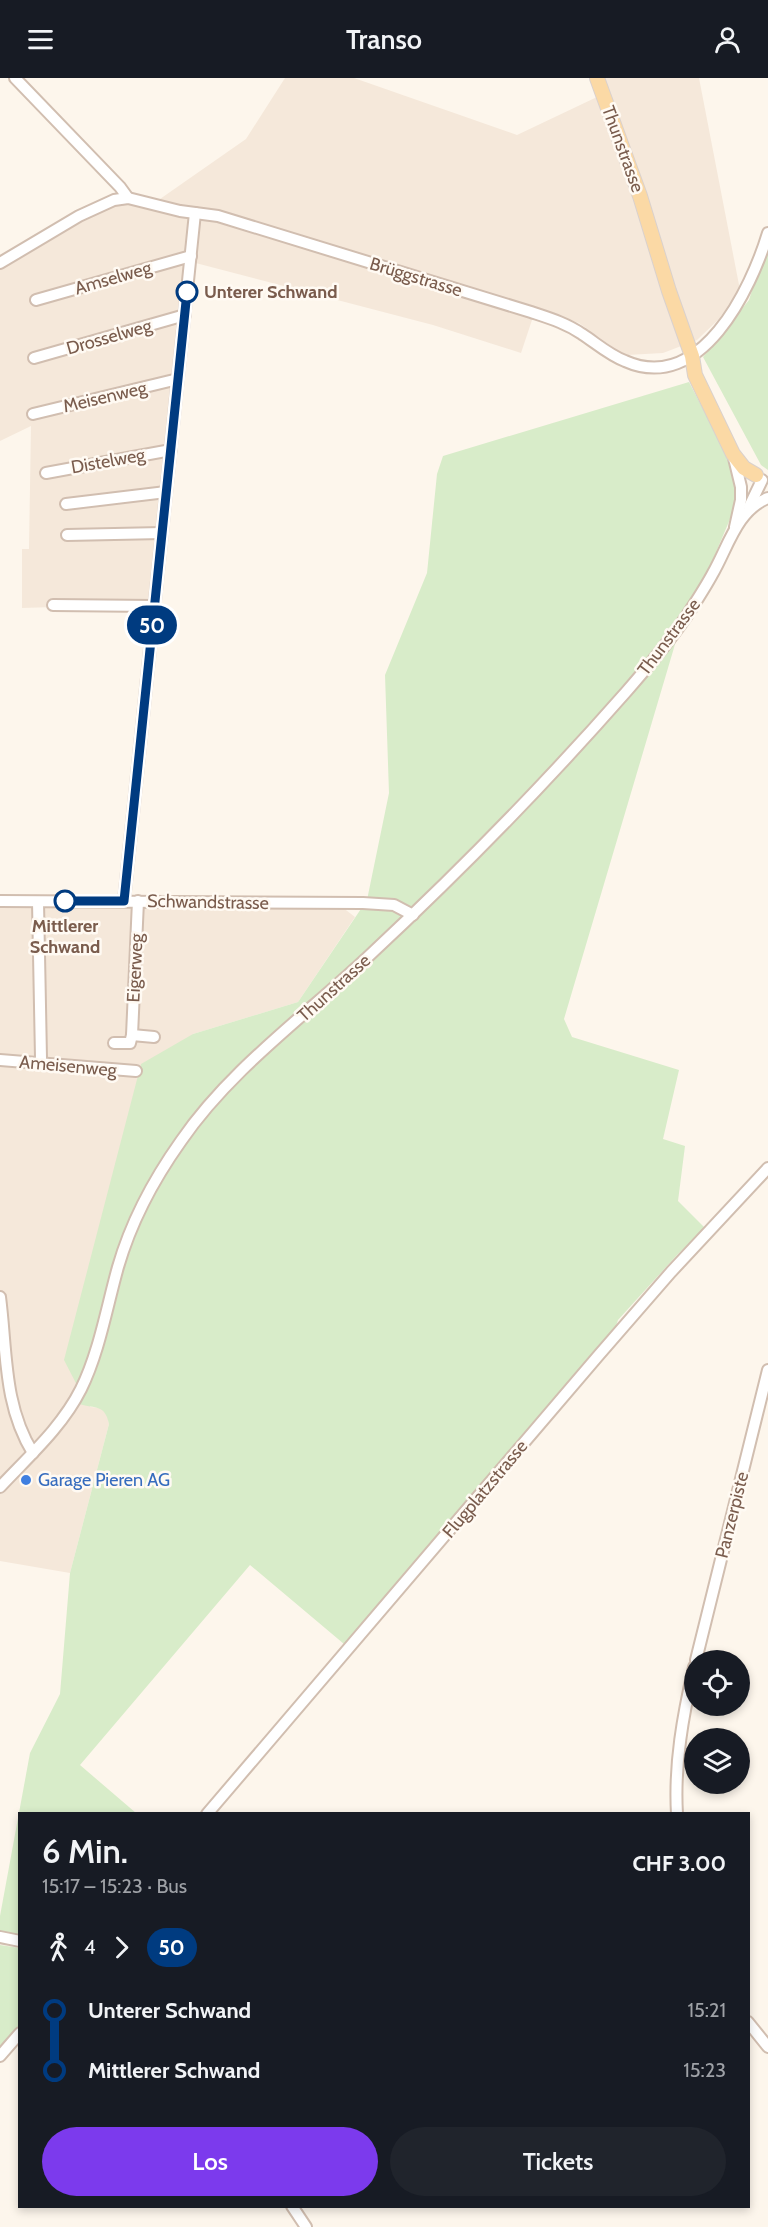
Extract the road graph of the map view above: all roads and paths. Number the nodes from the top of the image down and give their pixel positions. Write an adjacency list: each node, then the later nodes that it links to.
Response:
1 (15, 78): 3 (street)
2 (597, 78): 10 (main road, Thunstrasse)
3 (128, 198): 4 (street, Brüggstrasse); 7 (street, Brüggstrasse)
4 (195, 213): 6 (street); 10 (street, Brüggstrasse)
5 (768, 233): 10 (street, Brüggstrasse)
6 (191, 256): 8 (street, Amselweg); 9 (street)
7 (0, 262)
8 (36, 300)
9 (185, 315): 11 (street, Drosselweg); 12 (street)
10 (692, 356): 15 (main road); 17 (main road)
11 (34, 358)
12 (178, 379): 13 (street, Meisenweg); 14 (street)
13 (33, 414)
14 (171, 450): 16 (street, Distelweg); 18 (street)
15 (733, 454): 17 (main road); 20 (street, Thunstrasse)
16 (46, 473)
17 (762, 479): 20 (street); 22 (street, Thunstrasse)
18 (166, 492): 21 (street); 24 (street)
19 (768, 498): 22 (street, Thunstrasse)
20 (741, 500): 23 (street, Thunstrasse)
21 (66, 504)
22 (746, 515): 23 (street, Thunstrasse)
23 (735, 528): 32 (street, Thunstrasse)
24 (162, 533): 25 (street); 27 (street)
25 (67, 535)
26 (52, 605): 27 (street)
27 (154, 606): 29 (street)
28 (0, 901): 31 (street, Schwandstrasse)
29 (124, 901): 30 (street, Schwandstrasse); 31 (street, Schwandstrasse)
30 (138, 901): 32 (street, Schwandstrasse); 33 (street, Eigerweg)
31 (38, 902): 36 (street)
32 (413, 915): 42 (street, Thunstrasse)
33 (132, 1035): 34 (street); 35 (street)
34 (154, 1037)
35 (114, 1043)
36 (42, 1058)
37 (0, 1060): 38 (street, Ameisenweg)
38 (136, 1071)
39 (768, 1168): 46 (street, Flugplatzstrasse)
40 (0, 1297): 42 (street)
41 (768, 1370): 44 (street, Panzerpiste)
42 (33, 1453): 43 (street, Thunstrasse)
43 (0, 1487)
44 (698, 1650)
45 (684, 1712): 47 (street)
46 (209, 1812)
47 (677, 1812)
48 (0, 1937): 49 (street)
49 (18, 1941)
50 (750, 2024): 52 (street)
51 (18, 2035): 53 (street)
52 (768, 2046)
53 (0, 2056)
54 (293, 2208): 55 (street)
55 (306, 2227)

